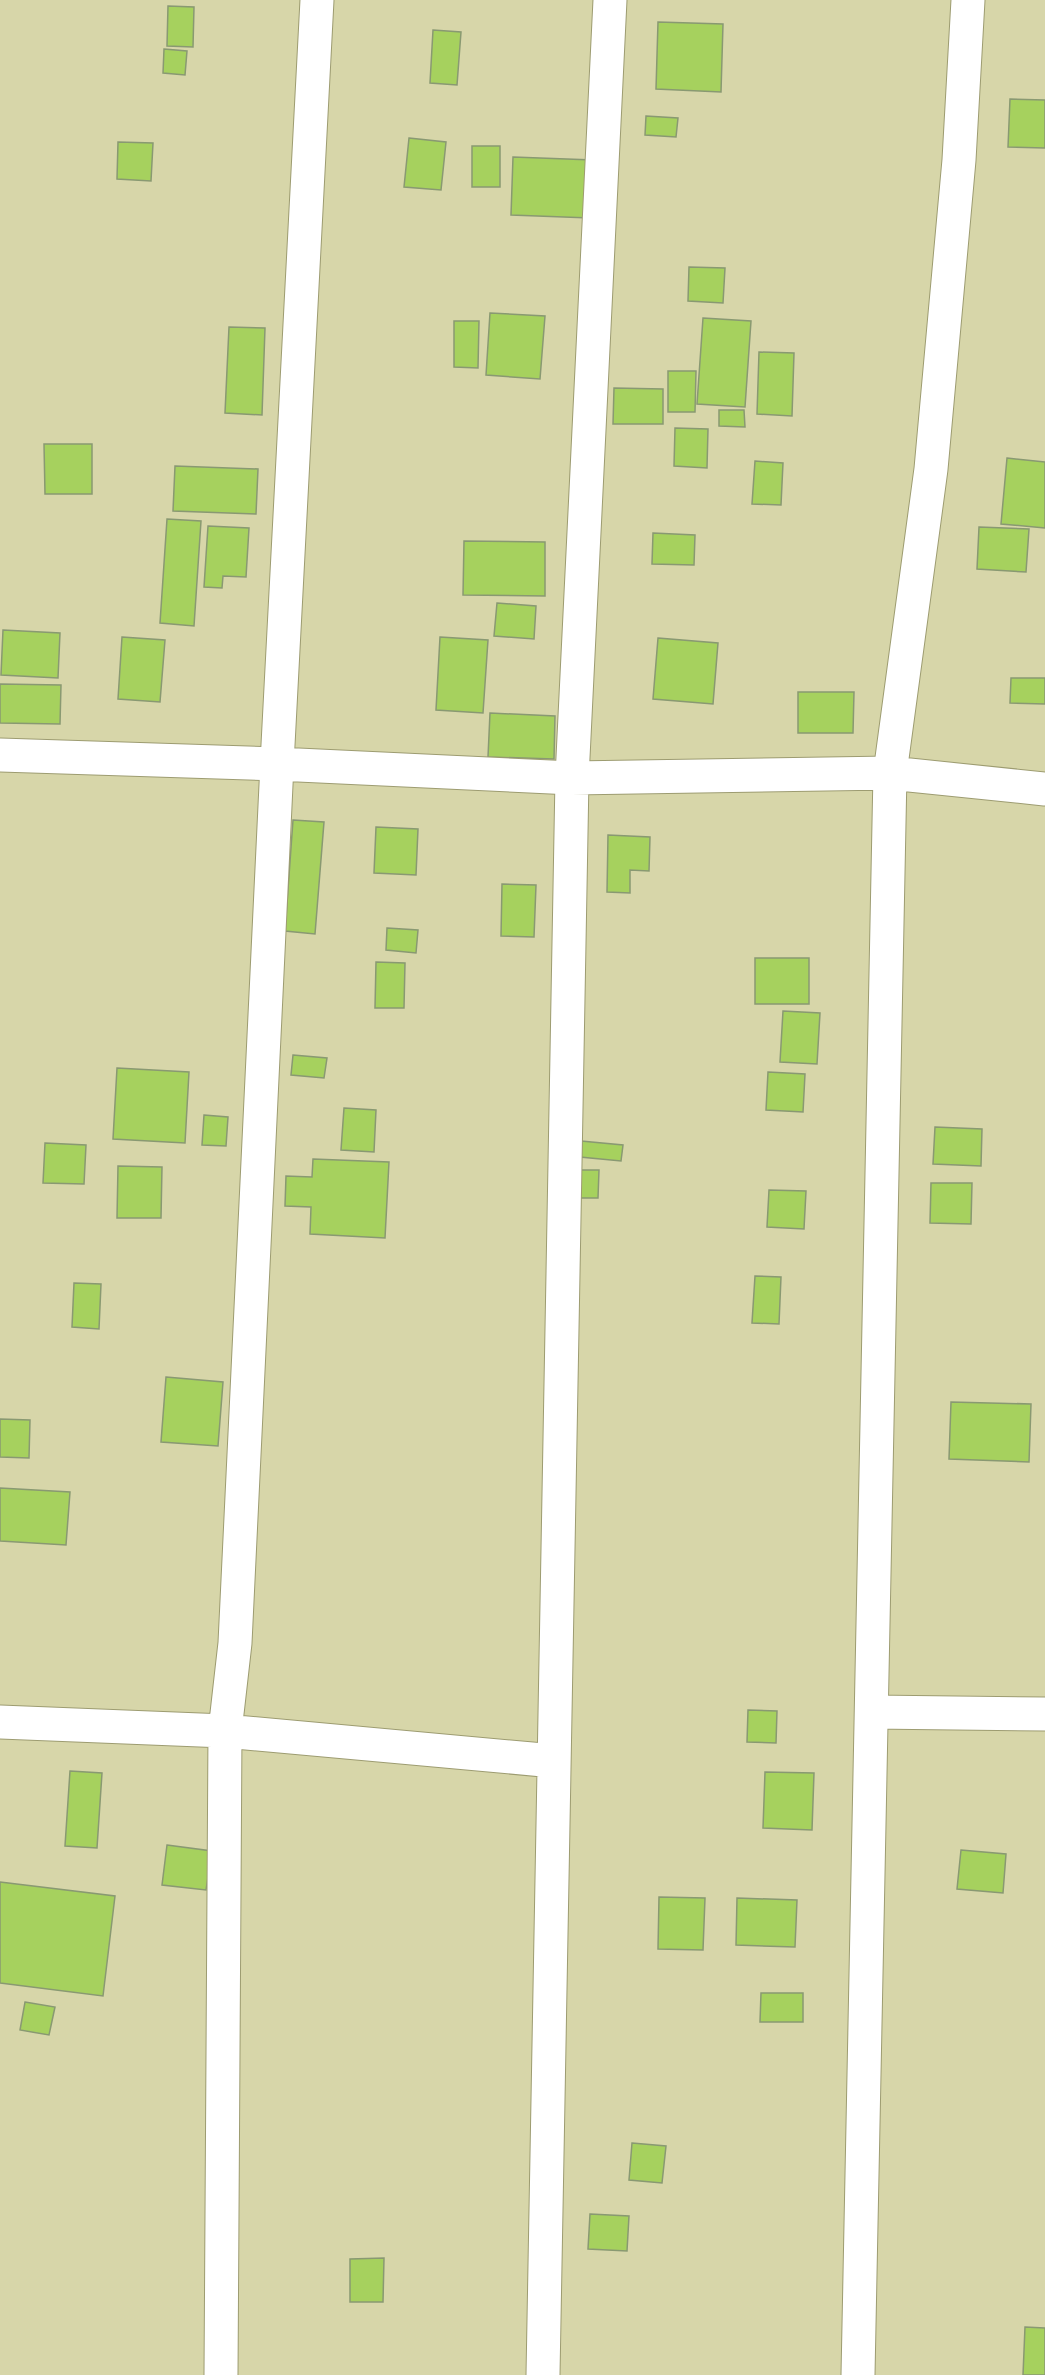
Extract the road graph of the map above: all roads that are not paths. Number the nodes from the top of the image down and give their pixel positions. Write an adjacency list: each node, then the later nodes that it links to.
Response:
1 (317, 0): 5 (street)
2 (610, 0): 7 (street)
3 (968, 0): 6 (street)
4 (0, 755): 5 (street)
5 (277, 764): 7 (street); 12 (street)
6 (890, 773): 7 (street); 8 (street); 9 (street)
7 (572, 778): 13 (street)
8 (1045, 789)
9 (872, 1712): 10 (street); 16 (street)
10 (1045, 1714)
11 (0, 1722): 12 (street)
12 (225, 1731): 13 (street); 14 (street)
13 (554, 1761): 15 (street)
14 (221, 2375)
15 (543, 2375)
16 (858, 2375)

